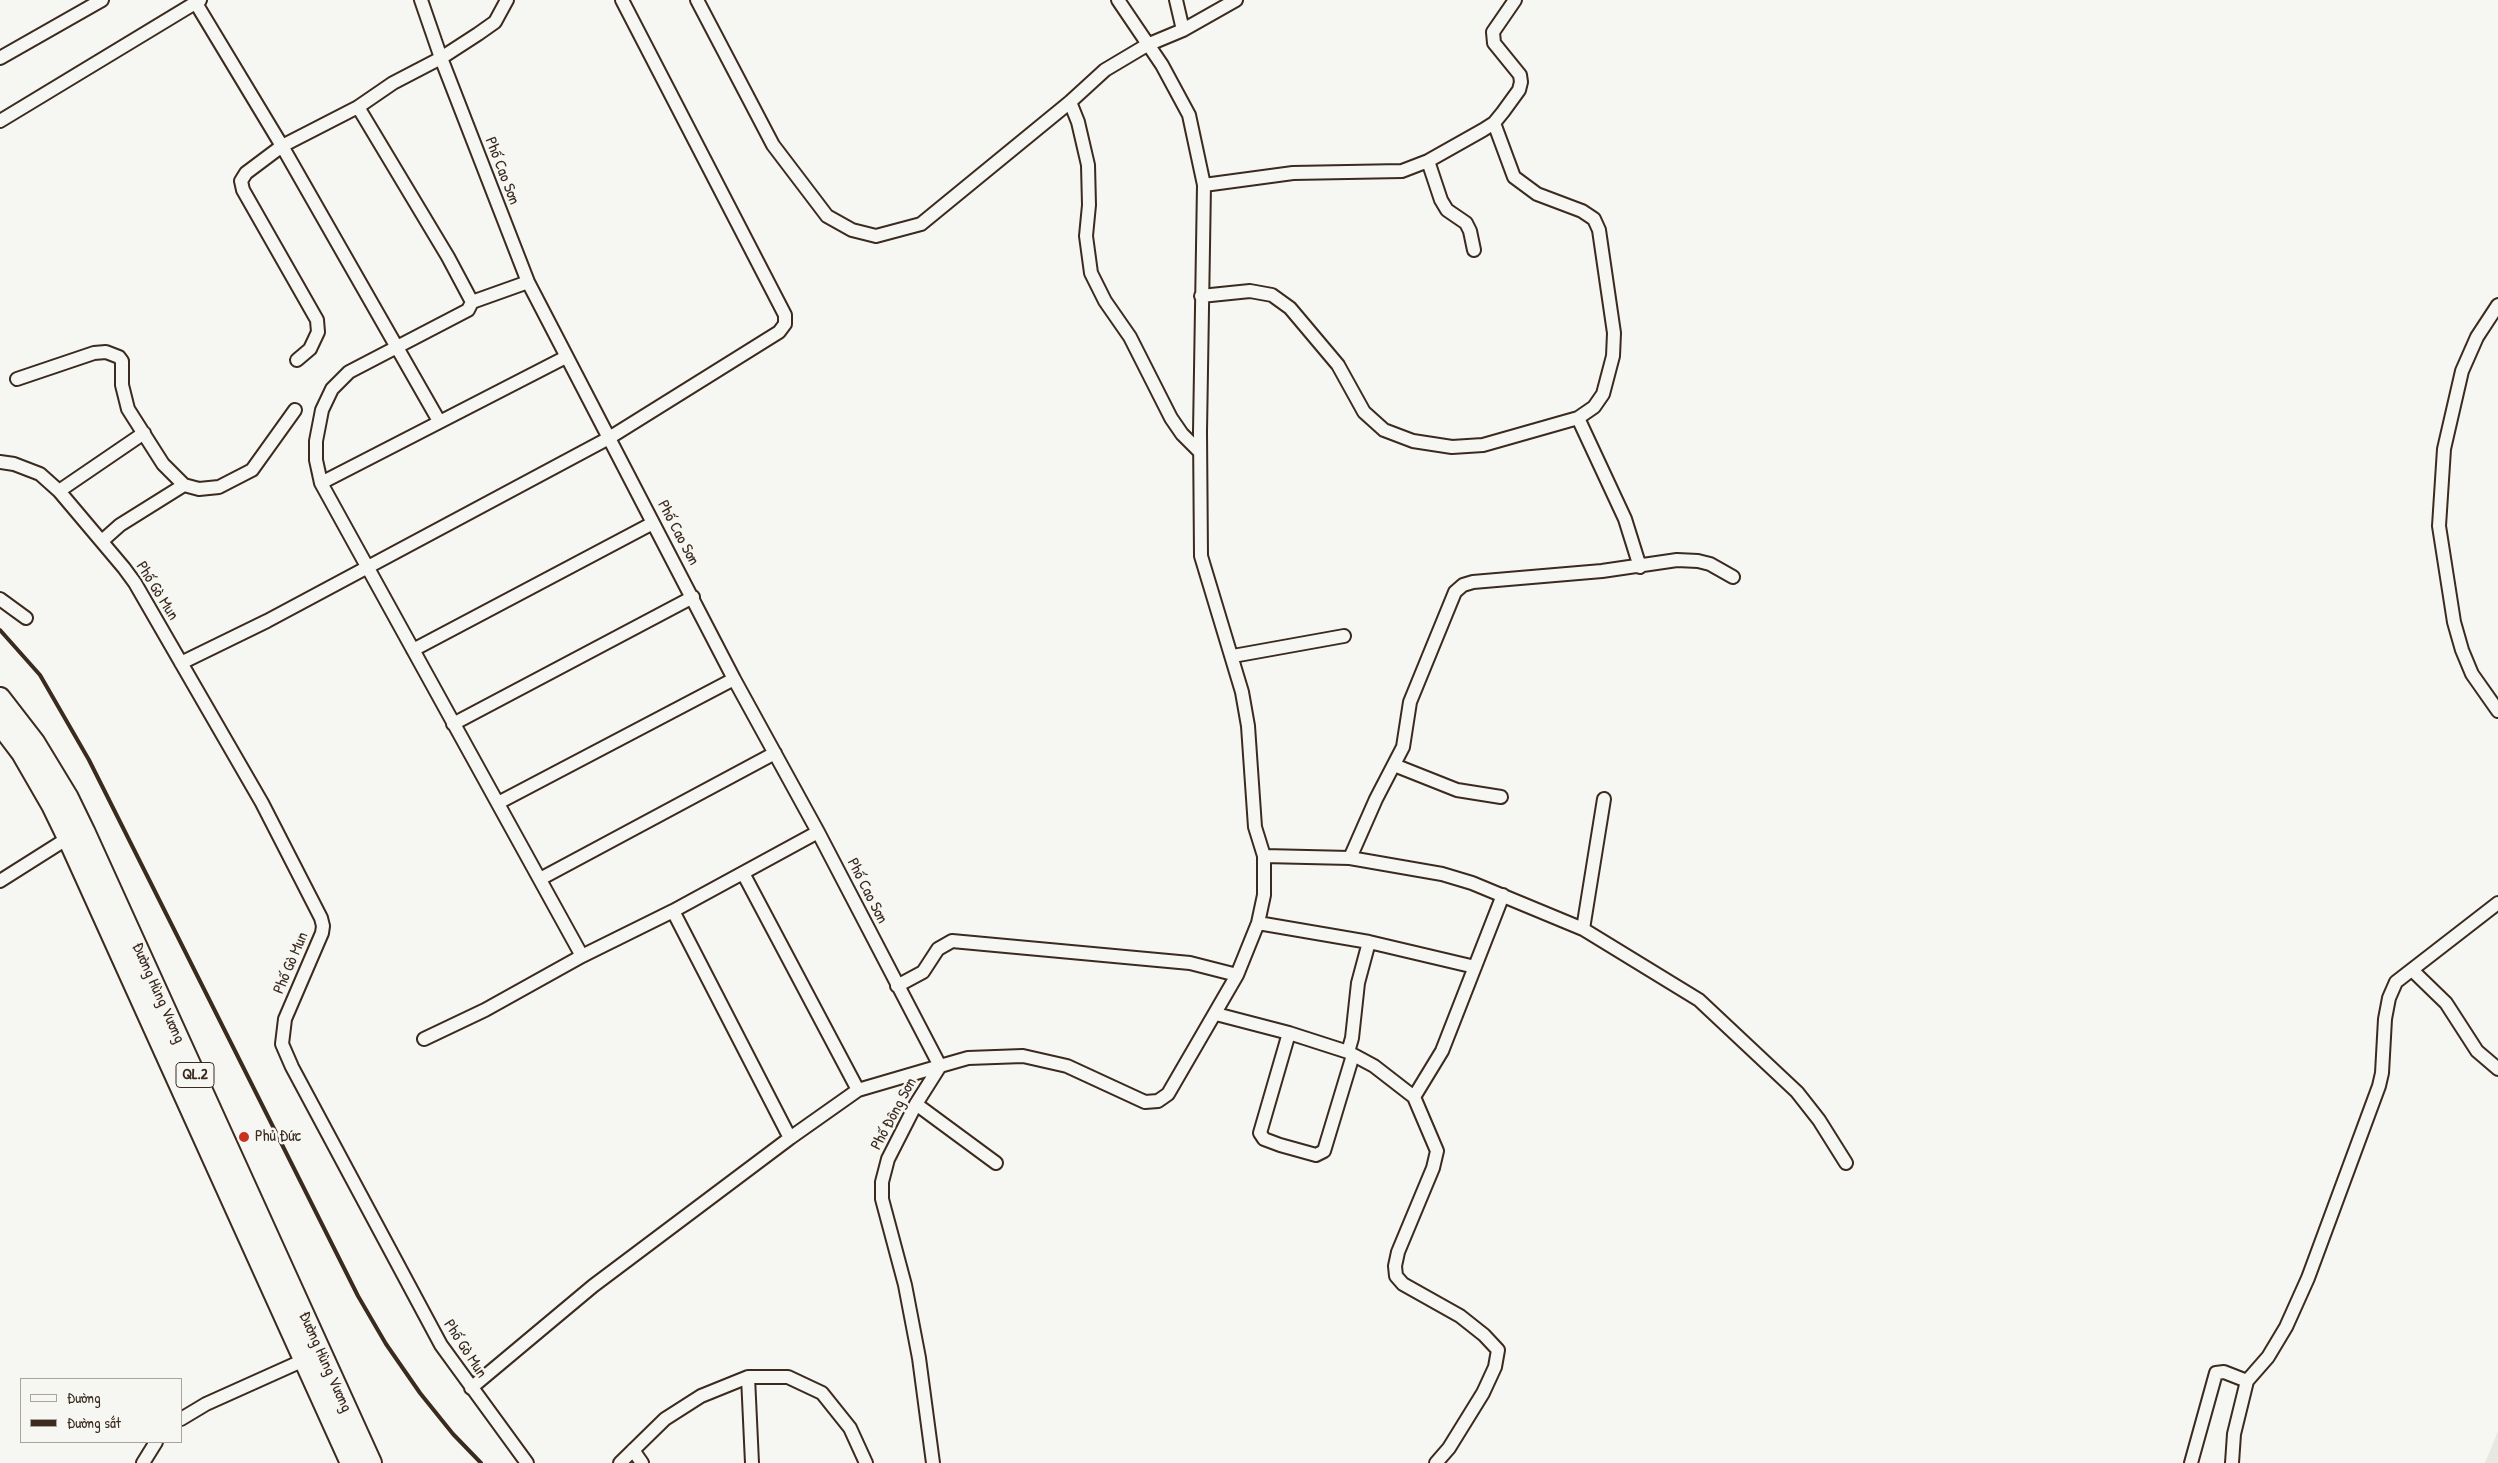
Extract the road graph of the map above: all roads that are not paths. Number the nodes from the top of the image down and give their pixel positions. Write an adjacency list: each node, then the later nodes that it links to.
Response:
1 (102, 0): 13 (street)
2 (422, 0): 14 (street, Phố Cao Sơn)
3 (506, 0): 14 (street)
4 (622, 0): 35 (street)
5 (696, 0): 15 (street)
6 (1118, 0): 12 (street)
7 (1176, 0): 11 (street)
8 (1236, 0): 11 (street)
9 (1515, 0): 18 (street)
10 (196, 1): 17 (street); 19 (street)
11 (1183, 30): 12 (street)
12 (1147, 45): 15 (street); 21 (street)
13 (0, 58)
14 (441, 58): 16 (street); 23 (street, Phố Cao Sơn)
15 (1070, 102): 36 (street)
16 (358, 107): 19 (street); 25 (street)
17 (0, 121)
18 (1494, 123): 20 (street); 32 (street)
19 (282, 146): 27 (street); 29 (street)
20 (1428, 161): 21 (street); 22 (street)
21 (1204, 185): 24 (street)
22 (1474, 250)
23 (528, 282): 25 (street); 28 (street, Phố Cao Sơn)
24 (1201, 296): 32 (street); 36 (street)
25 (472, 302): 27 (street)
26 (2498, 305): 55 (street)
27 (397, 347): 33 (street); 38 (street)
28 (566, 357): 33 (street); 35 (street, Phố Cao Sơn)
29 (297, 360)
30 (17, 379): 34 (street)
31 (295, 410): 39 (street)
32 (1578, 418): 44 (street)
33 (439, 422): 38 (street)
34 (144, 433): 39 (street); 40 (street)
35 (609, 438): 41 (street, Phố Cao Sơn); 43 (street)
36 (1200, 452): 51 (street)
37 (0, 462): 40 (street, Phố Gò Mun)
38 (321, 483): 43 (street)
39 (184, 485): 42 (street)
40 (59, 490): 42 (street, Phố Gò Mun)
41 (654, 523): 46 (street, Phố Cao Sơn); 50 (street)
42 (102, 542): 52 (street, Phố Gò Mun)
43 (368, 566): 50 (street); 52 (street)
44 (1640, 567): 45 (street); 59 (street)
45 (1733, 577)
46 (693, 597): 53 (street, Phố Cao Sơn); 57 (street)
47 (0, 598): 48 (street)
48 (26, 618)
49 (1344, 636): 51 (street)
50 (413, 650): 57 (street)
51 (1233, 656): 65 (street)
52 (182, 662): 96 (street, Phố Gò Mun)
53 (734, 679): 58 (street, Phố Cao Sơn); 62 (street)
54 (0, 698): 102 (highway, Đường Hùng Vương / QL.2)
55 (2498, 711)
56 (0, 724): 64 (highway, Đường Hùng Vương / QL.2)
57 (453, 724): 62 (street)
58 (775, 753): 63 (street, Phố Cao Sơn); 68 (street)
59 (1394, 765): 60 (street); 66 (street)
60 (1501, 797)
61 (1604, 799): 74 (street)
62 (498, 803): 68 (street)
63 (818, 832): 67 (street); 80 (street, Phố Cao Sơn)
64 (68, 838): 69 (street); 93 (highway, Đường Hùng Vương / QL.2)
65 (1264, 856): 66 (street); 73 (street)
66 (1350, 858): 70 (street)
67 (743, 872): 72 (street); 87 (street)
68 (540, 878): 76 (street)
69 (0, 881)
70 (1503, 895): 74 (street); 77 (street)
71 (2498, 903): 78 (street)
72 (673, 911): 76 (street); 90 (street)
73 (1258, 923): 75 (street); 79 (street)
74 (1583, 929): 92 (street)
75 (1369, 942): 77 (street); 84 (street)
76 (582, 956): 83 (street)
77 (1475, 967): 88 (street)
78 (2412, 970): 86 (street); 95 (street)
79 (1237, 975): 80 (street); 81 (street)
80 (897, 986): 85 (street, Phố Cao Sơn)
81 (1216, 1014): 82 (street); 85 (street)
82 (1289, 1033): 84 (street); 84 (street)
83 (424, 1039)
84 (1351, 1053): 88 (street)
85 (940, 1066): 87 (street); 89 (street, Phố Đông Sơn)
86 (2498, 1069)
87 (858, 1090): 90 (street)
88 (1414, 1097): 109 (street)
89 (916, 1104): 91 (street); 108 (street, Phố Đông Sơn)
90 (790, 1138): 96 (street)
91 (996, 1163)
92 (1846, 1163)
93 (304, 1360): 97 (street); 101 (highway, Đường Hùng Vương / QL.2)
94 (748, 1377): 99 (street); 106 (street); 107 (street)
95 (2247, 1381): 110 (street); 111 (street)
96 (471, 1388): 103 (street, Phố Gò Mun)
97 (182, 1418)
98 (156, 1443): 100 (street)
99 (633, 1450): 104 (street); 105 (street)
100 (146, 1462)
101 (351, 1463)
102 (371, 1463)
103 (527, 1463)
104 (620, 1463)
105 (642, 1463)
106 (752, 1463)
107 (866, 1463)
108 (933, 1463)
109 (1436, 1463)
110 (2191, 1463)
111 (2232, 1463)

